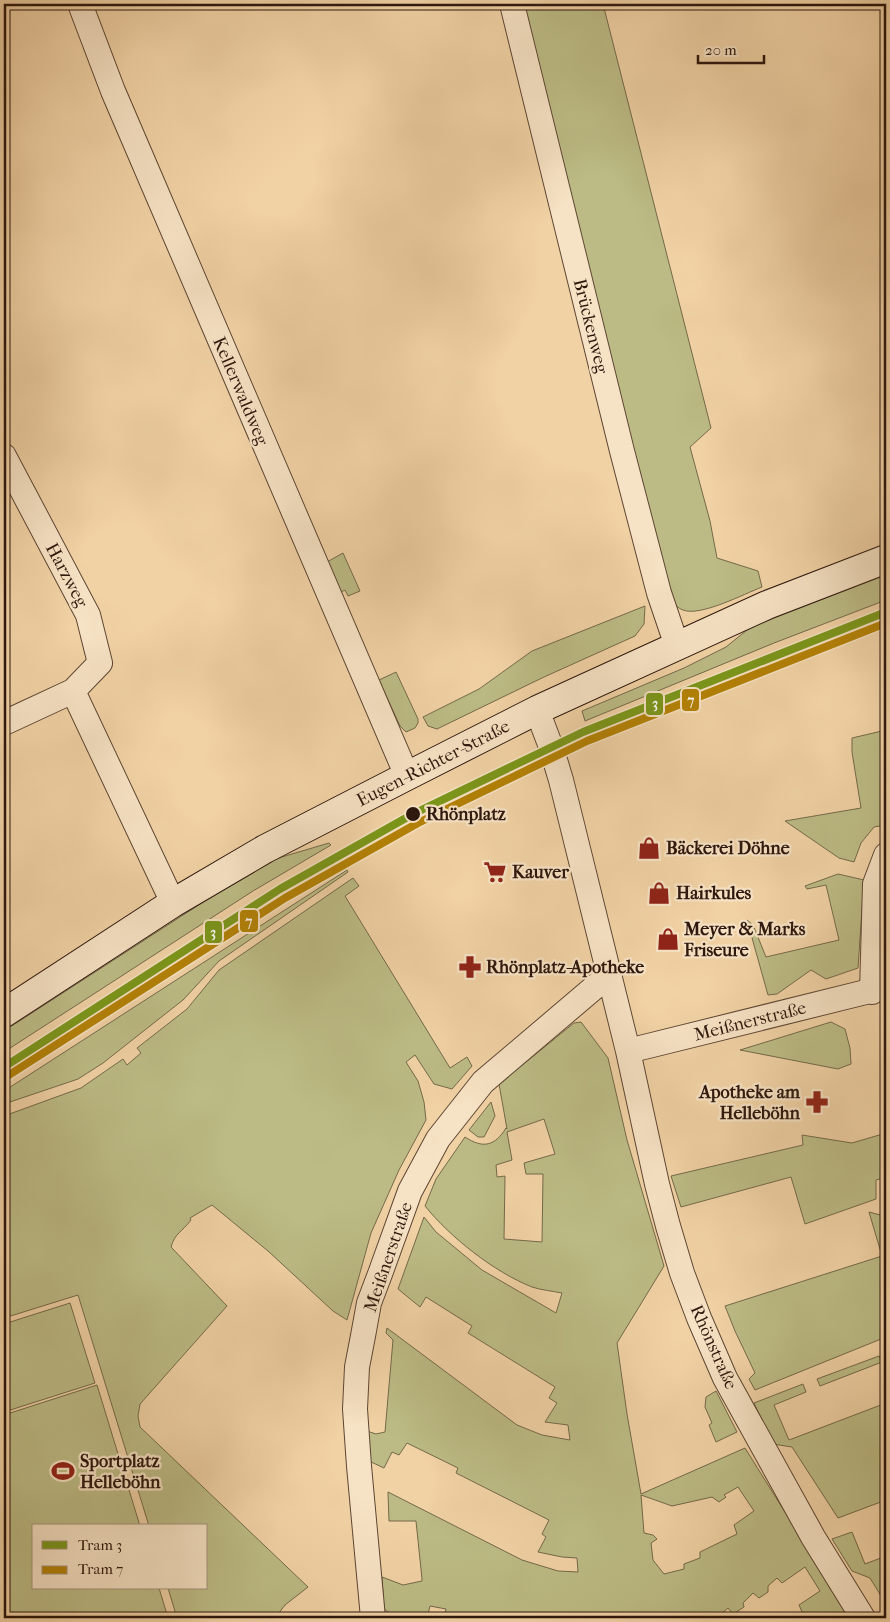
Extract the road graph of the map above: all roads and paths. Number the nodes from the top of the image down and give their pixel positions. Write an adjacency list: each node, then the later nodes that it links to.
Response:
1 (80, 4): 9 (street, Kellerwaldweg)
2 (512, 4): 5 (street, Brückenweg)
3 (4, 456): 6 (street, Harzweg)
4 (886, 559): 5 (main road, Eugen-Richter-Straße)
5 (677, 646): 7 (main road, Eugen-Richter-Straße)
6 (73, 691): 8 (street, Harzweg); 11 (street)
7 (537, 710): 9 (main road, Eugen-Richter-Straße); 12 (street)
8 (4, 723)
9 (406, 776): 11 (main road, Eugen-Richter-Straße)
10 (886, 855): 13 (street, Meißnerstraße)
11 (173, 902): 14 (main road, Eugen-Richter-Straße)
12 (609, 975): 15 (street); 16 (street, Meißnerstraße)
13 (879, 989): 15 (street, Meißnerstraße)
14 (4, 1013)
15 (628, 1051): 17 (street, Rhönstraße)
16 (373, 1618)
17 (863, 1618)

